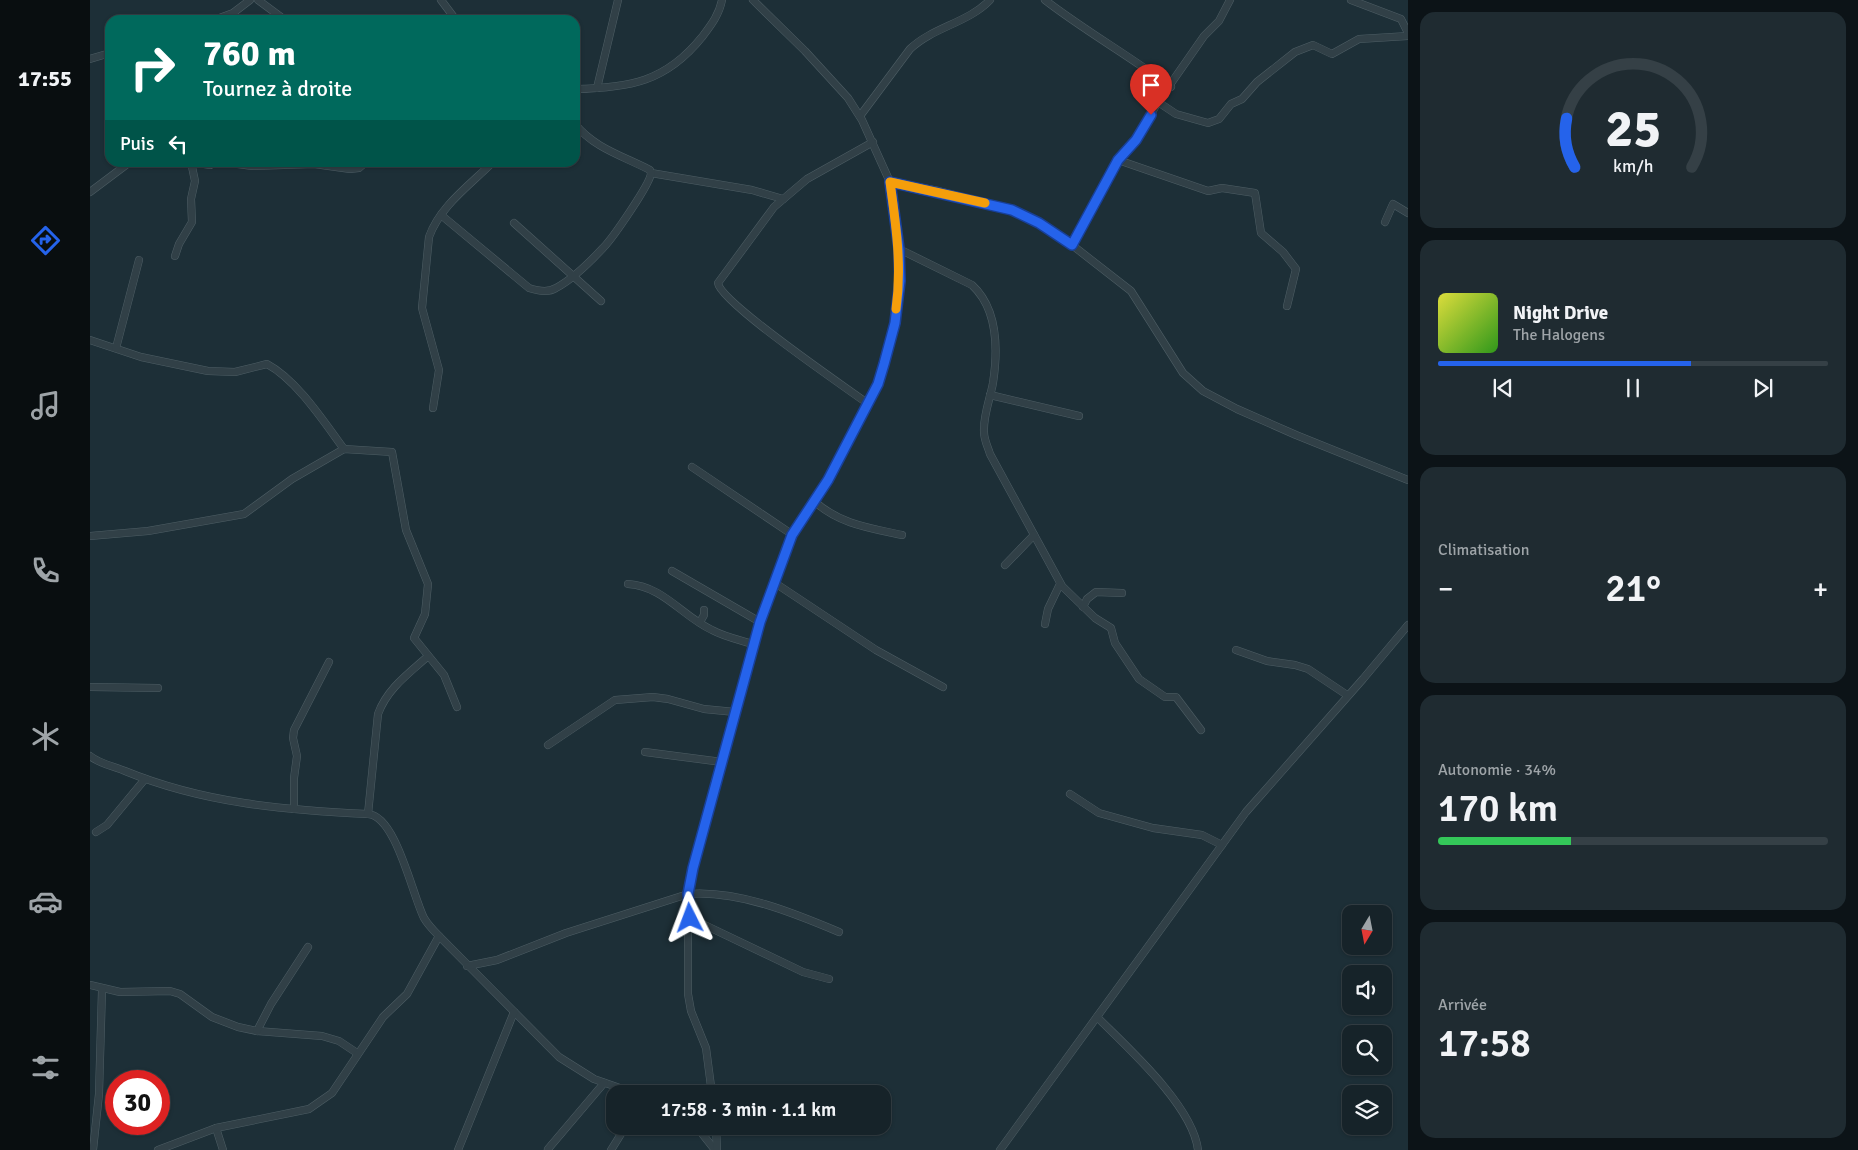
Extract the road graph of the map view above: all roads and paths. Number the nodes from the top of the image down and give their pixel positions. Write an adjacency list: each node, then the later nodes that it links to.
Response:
1 (250, 0): 11 (street)
2 (258, 0): 12 (street)
3 (440, 0): 13 (street)
4 (618, 0): 18 (street)
5 (722, 0): 18 (street)
6 (753, 0): 21 (street)
7 (990, 0): 21 (street)
8 (1045, 0): 17 (street)
9 (1230, 0): 17 (street)
10 (1351, 0): 14 (street)
11 (234, 15)
12 (278, 15)
13 (452, 15)
14 (1408, 34): 20 (street)
15 (105, 54): 16 (street)
16 (90, 59)
17 (1170, 87): 20 (street)
18 (597, 88): 19 (street)
19 (580, 89)
20 (1158, 102): 24 (street)
21 (860, 116): 23 (street)
22 (580, 129): 30 (street)
23 (873, 142): 31 (street); 33 (street)
24 (1118, 160): 38 (street); 44 (street)
25 (123, 167): 32 (street)
26 (192, 167): 40 (street)
27 (336, 167): 28 (street)
28 (359, 167)
29 (488, 167): 35 (street)
30 (651, 173): 33 (street); 42 (street)
31 (890, 182): 38 (street); 39 (street)
32 (90, 192)
33 (783, 199): 48 (street)
34 (1408, 213): 36 (street)
35 (441, 215): 42 (street); 49 (street)
36 (1385, 222)
37 (514, 223): 42 (street)
38 (1072, 245): 53 (street)
39 (899, 249): 47 (street); 48 (street)
40 (175, 256)
41 (138, 260): 46 (street)
42 (574, 276): 43 (street)
43 (601, 301)
44 (1286, 306)
45 (90, 340): 46 (street)
46 (116, 348): 51 (street)
47 (990, 395): 50 (street); 57 (street)
48 (868, 403): 54 (street)
49 (433, 408)
50 (1078, 416)
51 (344, 449): 58 (street); 73 (street)
52 (692, 467): 55 (street)
53 (1408, 480)
54 (814, 501): 55 (street); 56 (street)
55 (792, 535): 61 (street)
56 (902, 535)
57 (1034, 535): 59 (street); 63 (street)
58 (90, 536)
59 (1005, 566)
60 (672, 571): 68 (street)
61 (775, 583): 68 (street); 76 (street)
62 (628, 584): 67 (street)
63 (1060, 584): 65 (street); 69 (street)
64 (1122, 593): 65 (street)
65 (1083, 607): 81 (street)
66 (704, 610): 67 (street)
67 (700, 622): 71 (street)
68 (760, 622): 71 (street)
69 (1045, 624)
70 (1408, 625): 78 (street)
71 (754, 644): 80 (street)
72 (1236, 650): 78 (street)
73 (427, 656): 79 (street); 89 (street)
74 (328, 662): 88 (street)
75 (90, 687): 77 (street)
76 (943, 687)
77 (158, 688)
78 (1347, 695): 91 (street)
79 (457, 707)
80 (735, 712): 82 (street); 85 (street)
81 (1201, 730)
82 (548, 745)
83 (645, 752): 85 (street)
84 (90, 756): 86 (street)
85 (722, 762): 92 (street)
86 (145, 779): 88 (street); 90 (street)
87 (1070, 794): 91 (street)
88 (294, 809): 89 (street)
89 (368, 814): 95 (street)
90 (96, 832)
91 (1222, 845): 102 (street)
92 (688, 894): 93 (street); 94 (street); 97 (street)
93 (690, 918): 98 (street); 107 (street)
94 (839, 932)
95 (439, 936): 97 (street); 104 (street)
96 (308, 947): 103 (street)
97 (467, 966): 101 (street)
98 (829, 979)
99 (90, 985): 100 (street)
100 (102, 990): 103 (street); 109 (street)
101 (514, 1012): 105 (street); 118 (street)
102 (1097, 1017): 121 (street); 122 (street)
103 (257, 1032): 104 (street)
104 (357, 1053): 110 (street)
105 (604, 1083): 106 (street); 114 (street)
106 (610, 1085)
107 (711, 1085)
108 (90, 1093): 109 (street)
109 (99, 1094): 115 (street)
110 (216, 1128): 116 (street); 117 (street)
111 (620, 1135): 119 (street)
112 (704, 1135): 120 (street)
113 (716, 1135): 120 (street)
114 (548, 1149)
115 (93, 1150)
116 (158, 1150)
117 (223, 1150)
118 (458, 1150)
119 (611, 1150)
120 (716, 1150)
121 (1000, 1150)
122 (1198, 1150)

